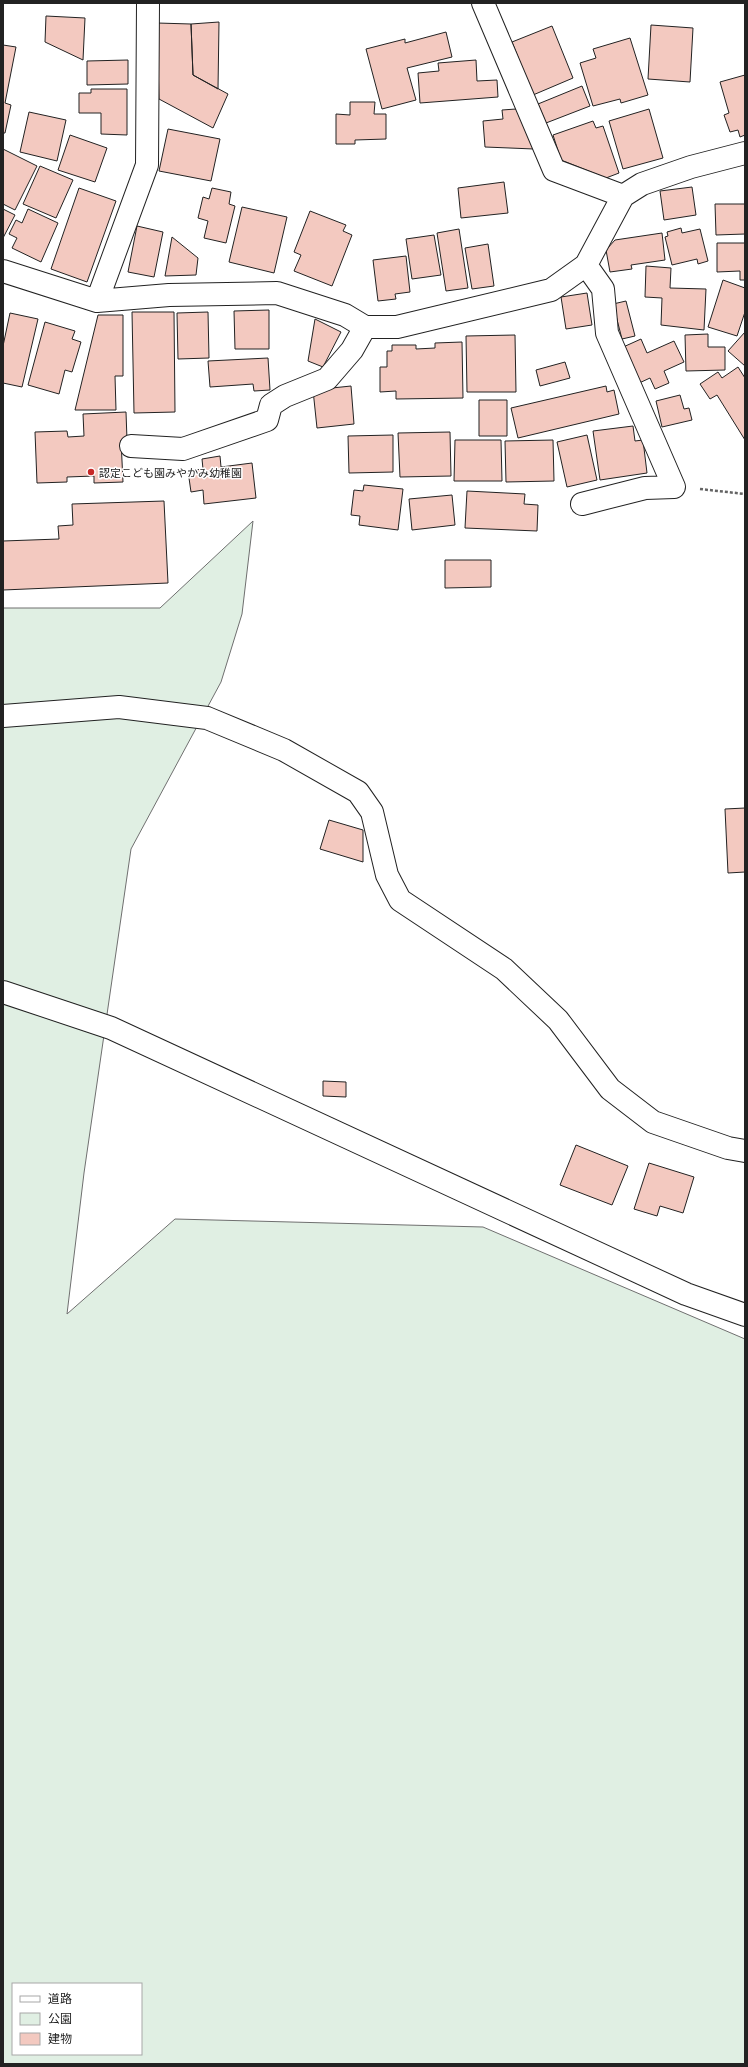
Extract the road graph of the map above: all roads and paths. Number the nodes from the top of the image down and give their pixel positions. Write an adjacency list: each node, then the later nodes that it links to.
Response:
1 (148, 3): 7 (street)
2 (483, 3): 4 (street)
3 (745, 153): 4 (street)
4 (623, 196): 5 (street)
5 (586, 264): 8 (street); 10 (street)
6 (3, 271): 7 (street)
7 (97, 301): 8 (street)
8 (365, 327): 9 (street)
9 (131, 446)
10 (674, 487): 11 (path); 12 (street)
11 (745, 494)
12 (582, 504)
13 (3, 716): 15 (street)
14 (3, 992): 16 (street)
15 (745, 1151)
16 (745, 1315)

